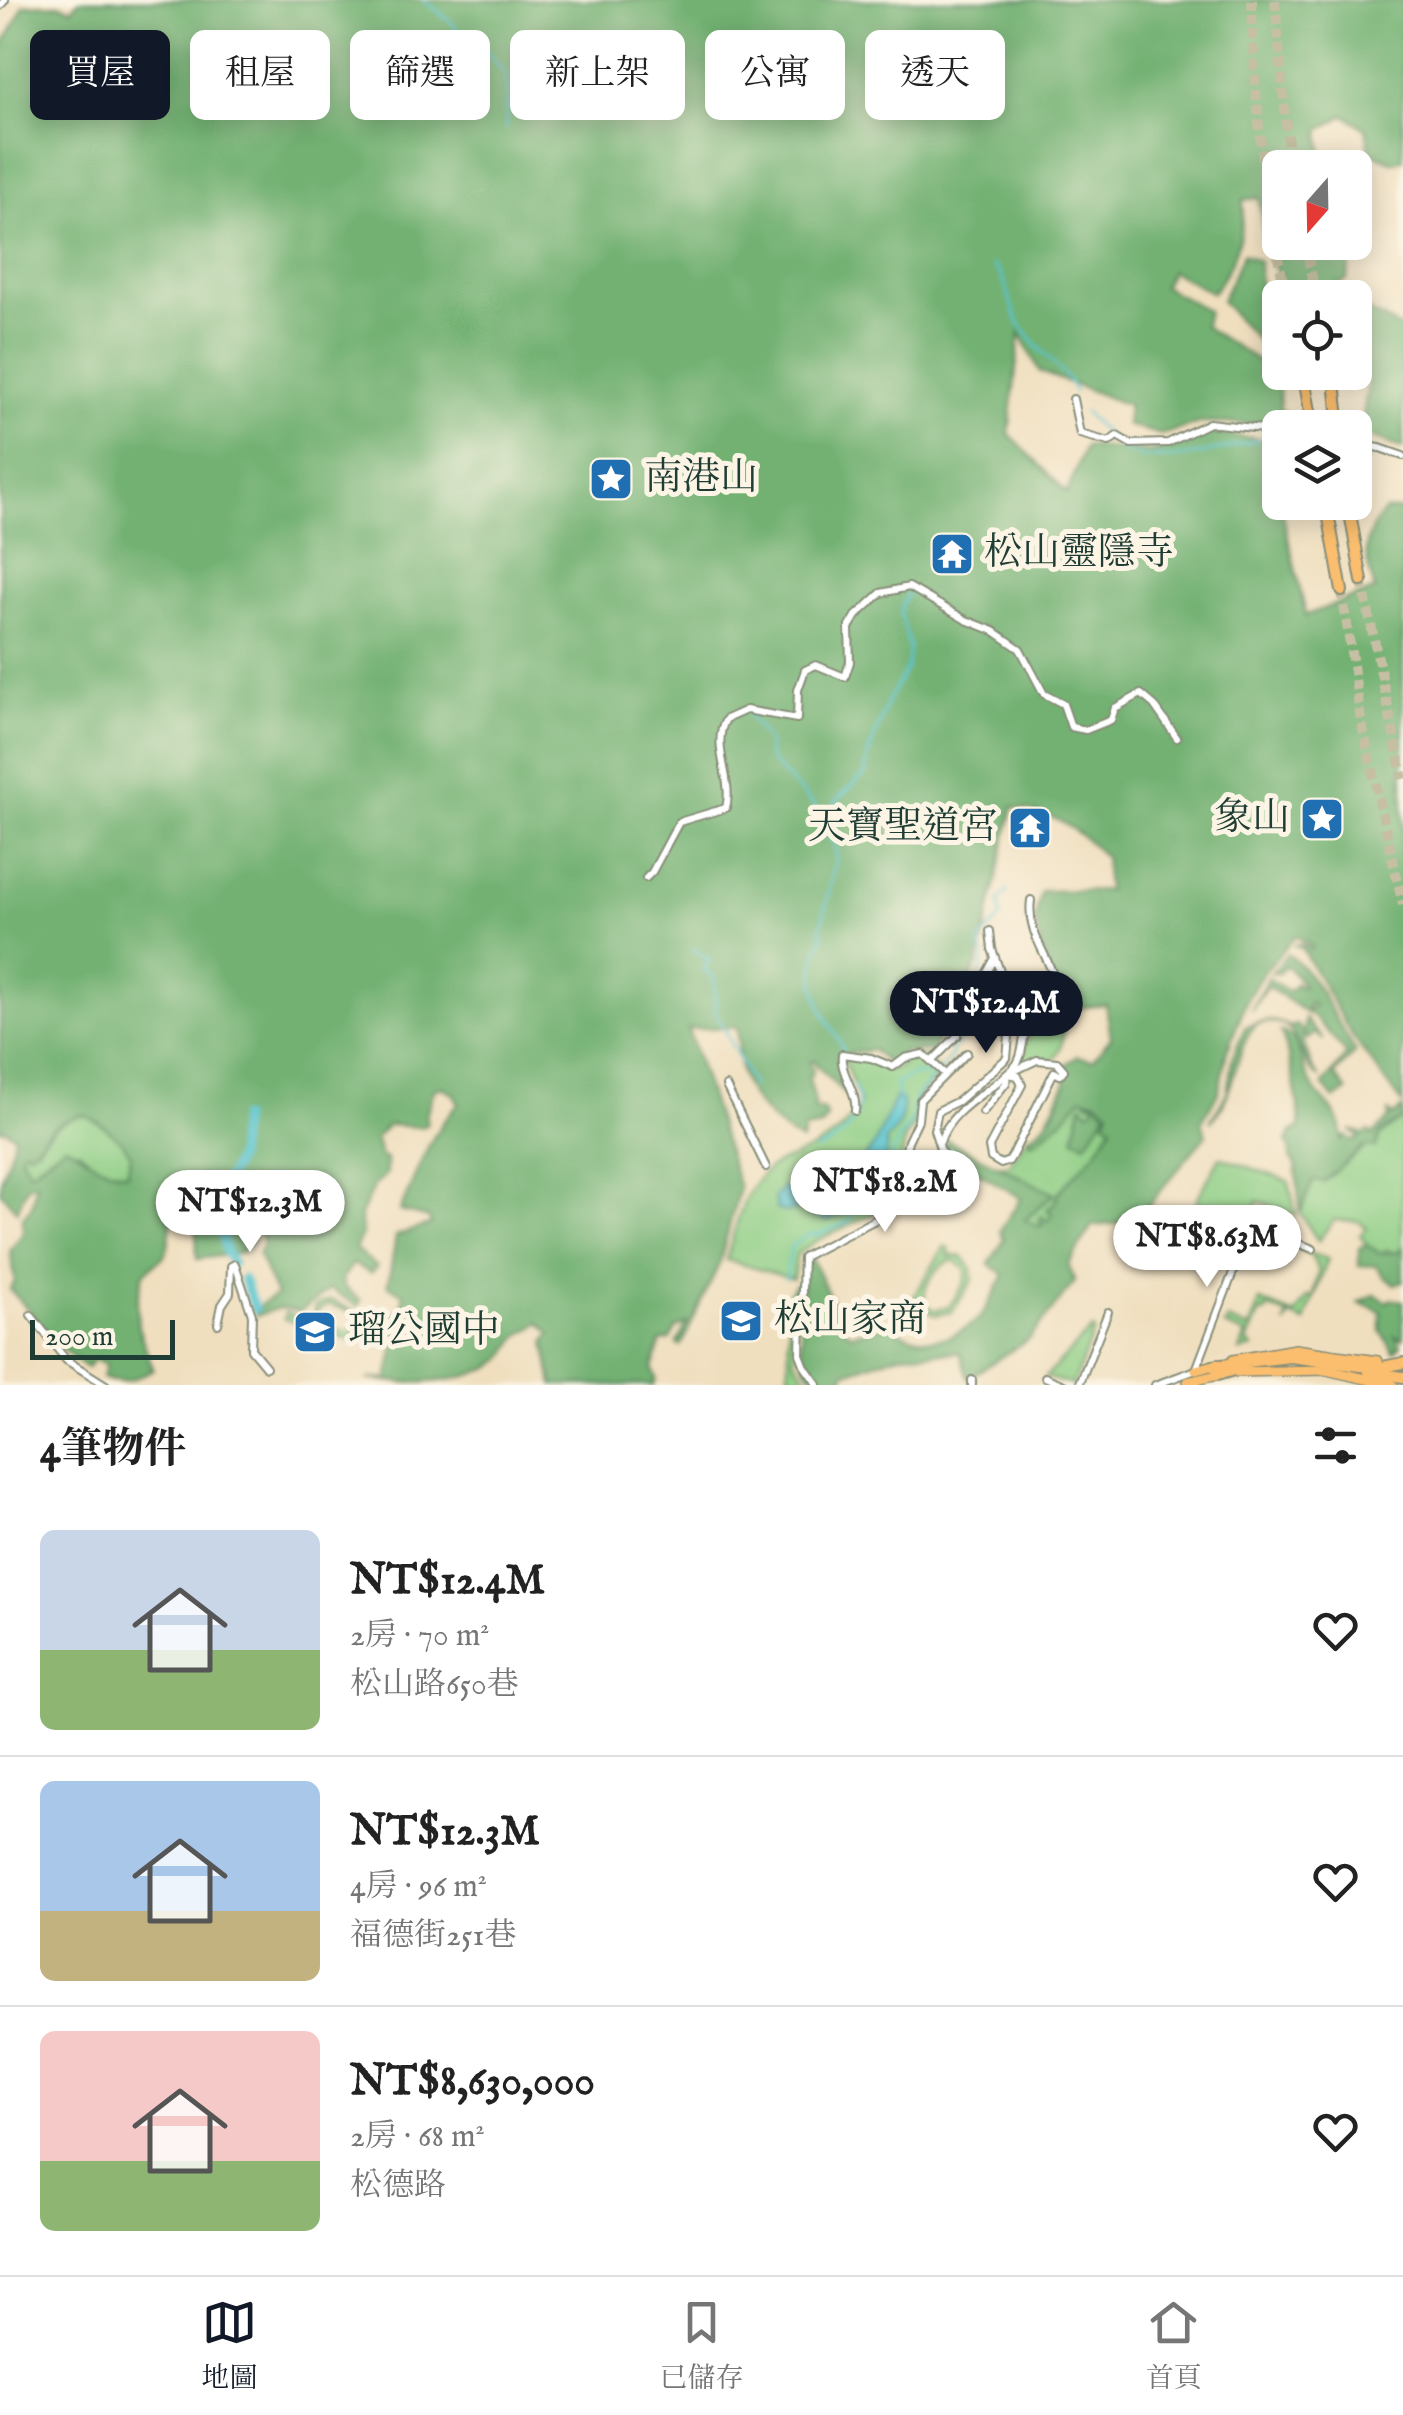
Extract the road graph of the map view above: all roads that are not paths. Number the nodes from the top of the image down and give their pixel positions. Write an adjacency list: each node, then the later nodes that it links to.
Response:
1 (5, 0): 2 (street)
2 (0, 6)
3 (1336, 391): 5 (highway)
4 (1073, 400): 6 (street)
5 (1339, 410)
6 (1262, 429)
7 (1372, 449): 8 (street)
8 (1403, 456)
9 (1329, 520): 11 (highway)
10 (1350, 522): 11 (highway); 12 (highway)
11 (1330, 524): 13 (highway)
12 (1362, 581)
13 (1342, 591)
14 (1176, 738): 15 (street)
15 (646, 878)
16 (1031, 900): 24 (street)
17 (990, 932): 18 (street)
18 (995, 958): 20 (street); 20 (street)
19 (958, 1036): 22 (street)
20 (1009, 1036): 28 (street)
21 (967, 1053): 23 (street)
22 (933, 1060): 23 (street); 26 (street)
23 (943, 1071): 30 (street)
24 (1015, 1071): 24 (street); 27 (street); 28 (street)
25 (726, 1086): 29 (street)
26 (859, 1108)
27 (982, 1112)
28 (940, 1143): 30 (street)
29 (766, 1167)
30 (916, 1203): 44 (street)
31 (1313, 1249): 41 (street)
32 (1108, 1312): 46 (street)
33 (31, 1314): 43 (street)
34 (218, 1324): 37 (street)
35 (1378, 1361): 38 (main road)
36 (1403, 1363): 38 (highway)
37 (266, 1367)
38 (1215, 1370): 40 (highway); 41 (main road); 48 (main road)
39 (1045, 1377): 45 (street)
40 (1403, 1377)
41 (1199, 1378): 42 (main road); 47 (street)
42 (1185, 1384)
43 (106, 1385)
44 (818, 1385)
45 (1064, 1385)
46 (1079, 1385)
47 (1155, 1385)
48 (1393, 1385)

